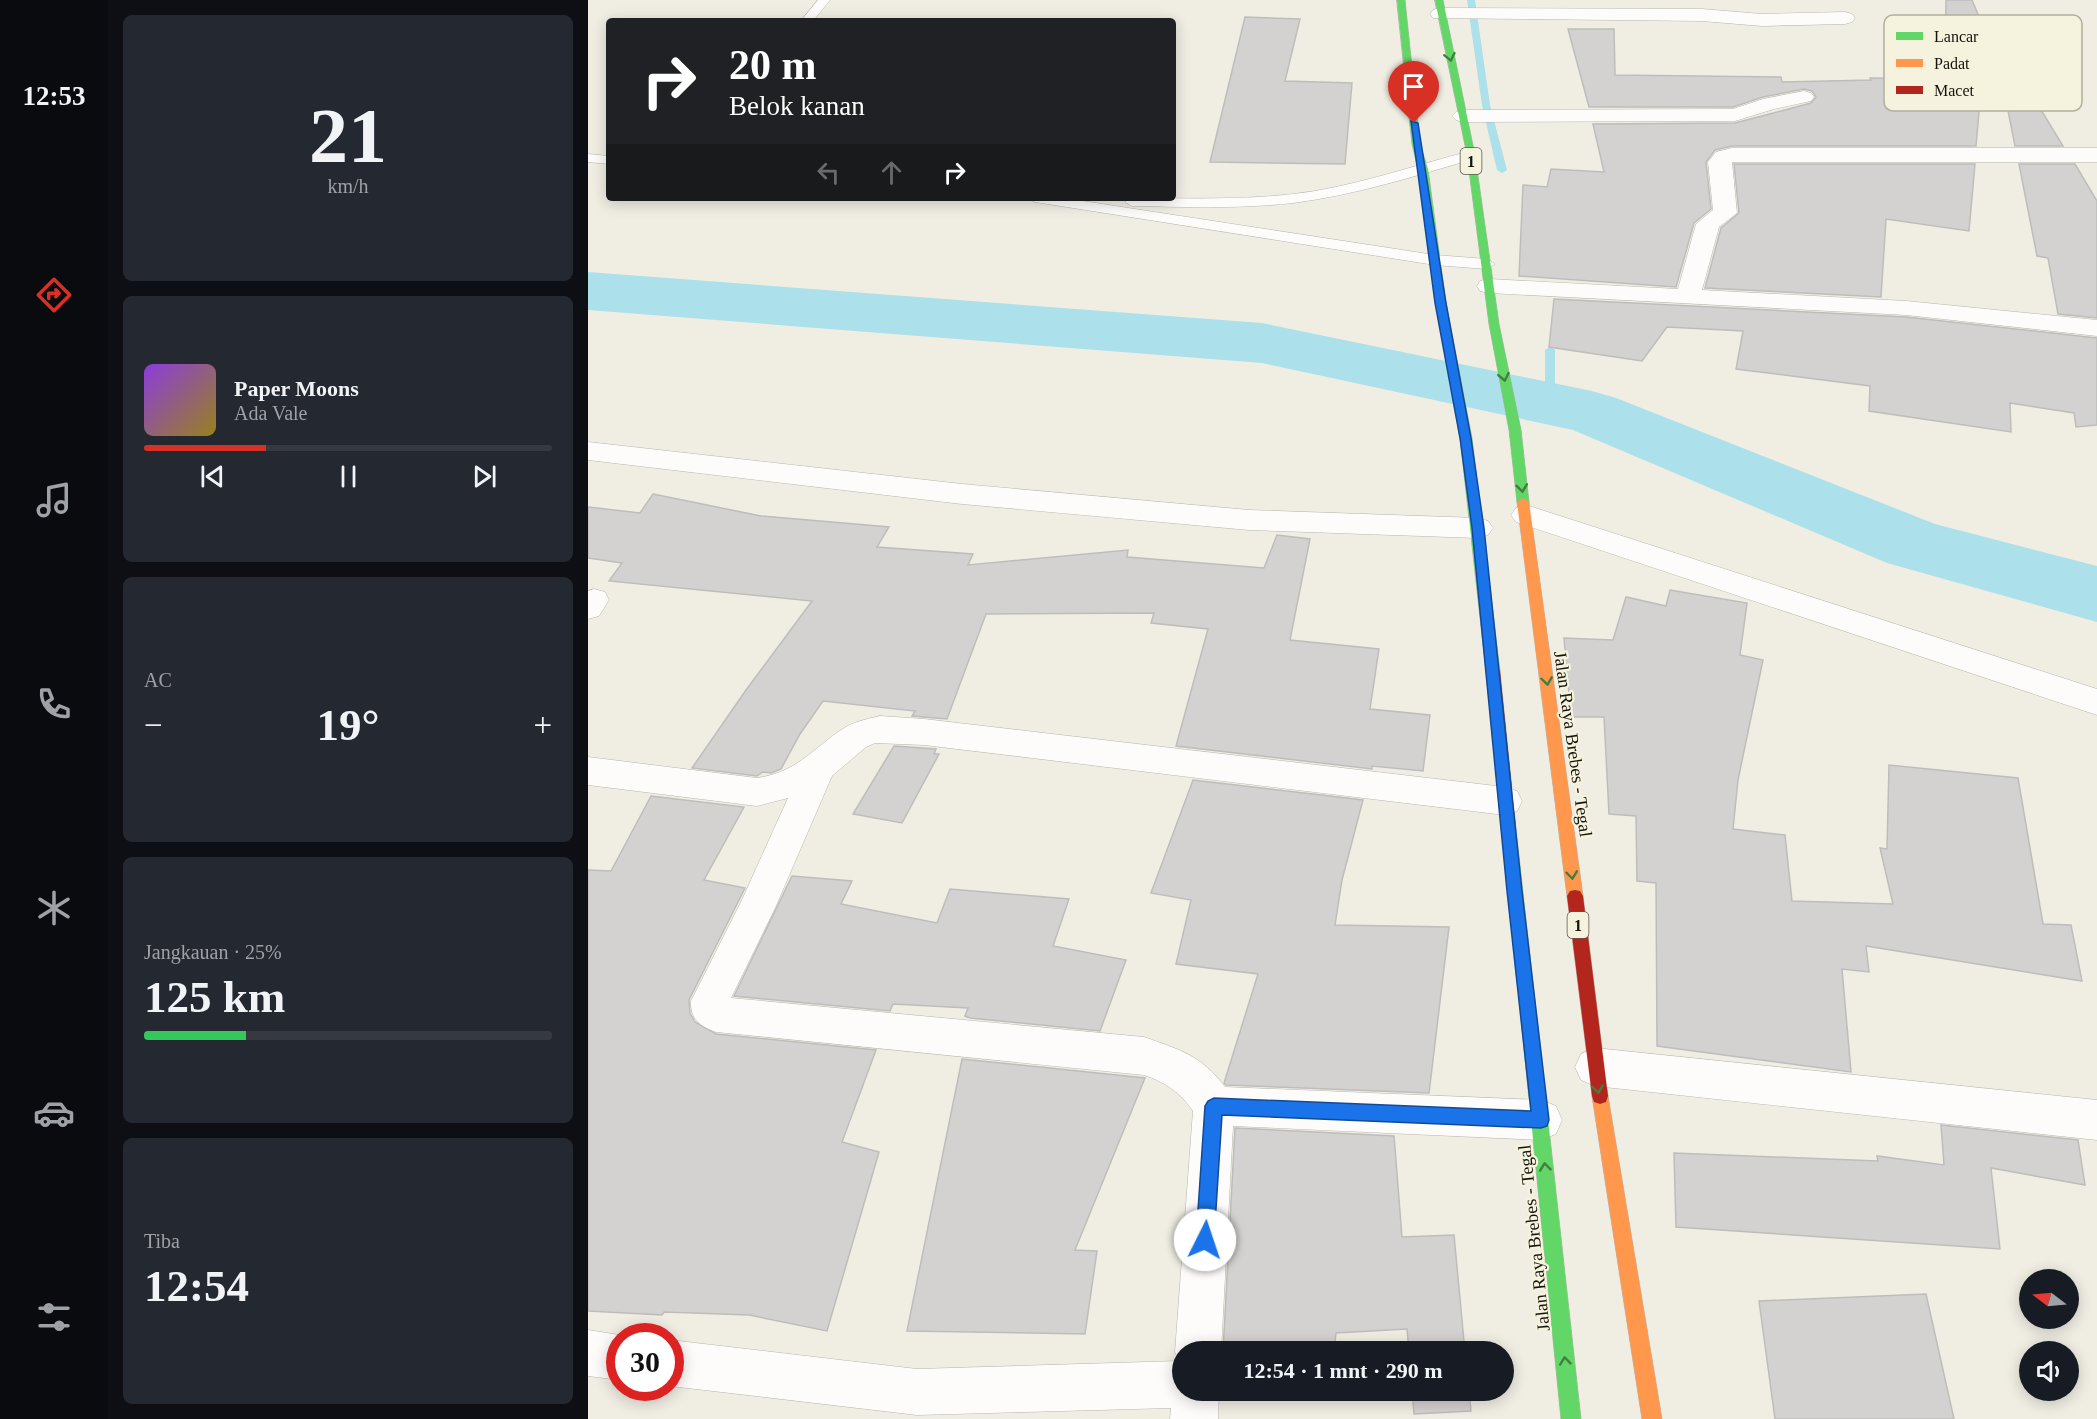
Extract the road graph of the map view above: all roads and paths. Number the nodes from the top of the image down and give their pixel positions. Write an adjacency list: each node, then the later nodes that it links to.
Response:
1 (824, 0): 4 (lane)
2 (1401, 0): 12 (highway, Jalan Raya Brebes - Tegal)
3 (1440, 7): 5 (street); 7 (highway, 1, one-way to 7)
4 (809, 18)
5 (1845, 18)
6 (1804, 97): 7 (street)
7 (1470, 115): 8 (highway, 1)
8 (1471, 154): 12 (lane); 16 (highway, 1)
9 (2097, 155): 17 (street)
10 (588, 158): 11 (lane)
11 (606, 160)
12 (1423, 169): 14 (lane); 15 (highway, Jalan Raya Brebes - Tegal)
13 (1065, 201): 15 (lane)
14 (1104, 201)
15 (1435, 260): 16 (lane); 21 (highway, Jalan Raya Brebes - Tegal)
16 (1488, 275): 17 (street); 20 (highway, Jalan Raya Brebes - Tegal / 1, one-way to 20)
17 (1688, 296): 18 (street)
18 (2097, 328)
19 (588, 451): 21 (street)
20 (1526, 515): 22 (street); 26 (highway, Jalan Raya Brebes - Tegal / 1, one-way to 26)
21 (1478, 528): 25 (highway, Jalan Raya Brebes - Tegal)
22 (2097, 702)
23 (819, 768): 24 (street); 25 (street); 27 (street)
24 (588, 771)
25 (1505, 801): 28 (highway, Jalan Raya Brebes - Tegal)
26 (1595, 1067): 29 (street); 38 (highway, Jalan Raya Brebes - Tegal / 1, one-way to 38)
27 (1214, 1106): 28 (street); 30 (street)
28 (1541, 1120): 37 (highway, Jalan Raya Brebes - Tegal, one-way to 28)
29 (2097, 1120)
30 (1199, 1341)
31 (588, 1353): 32 (street)
32 (606, 1355)
33 (684, 1365): 34 (street)
34 (1172, 1384)
35 (1195, 1401): 36 (street)
36 (1194, 1419)
37 (1571, 1419)
38 (1652, 1419)

